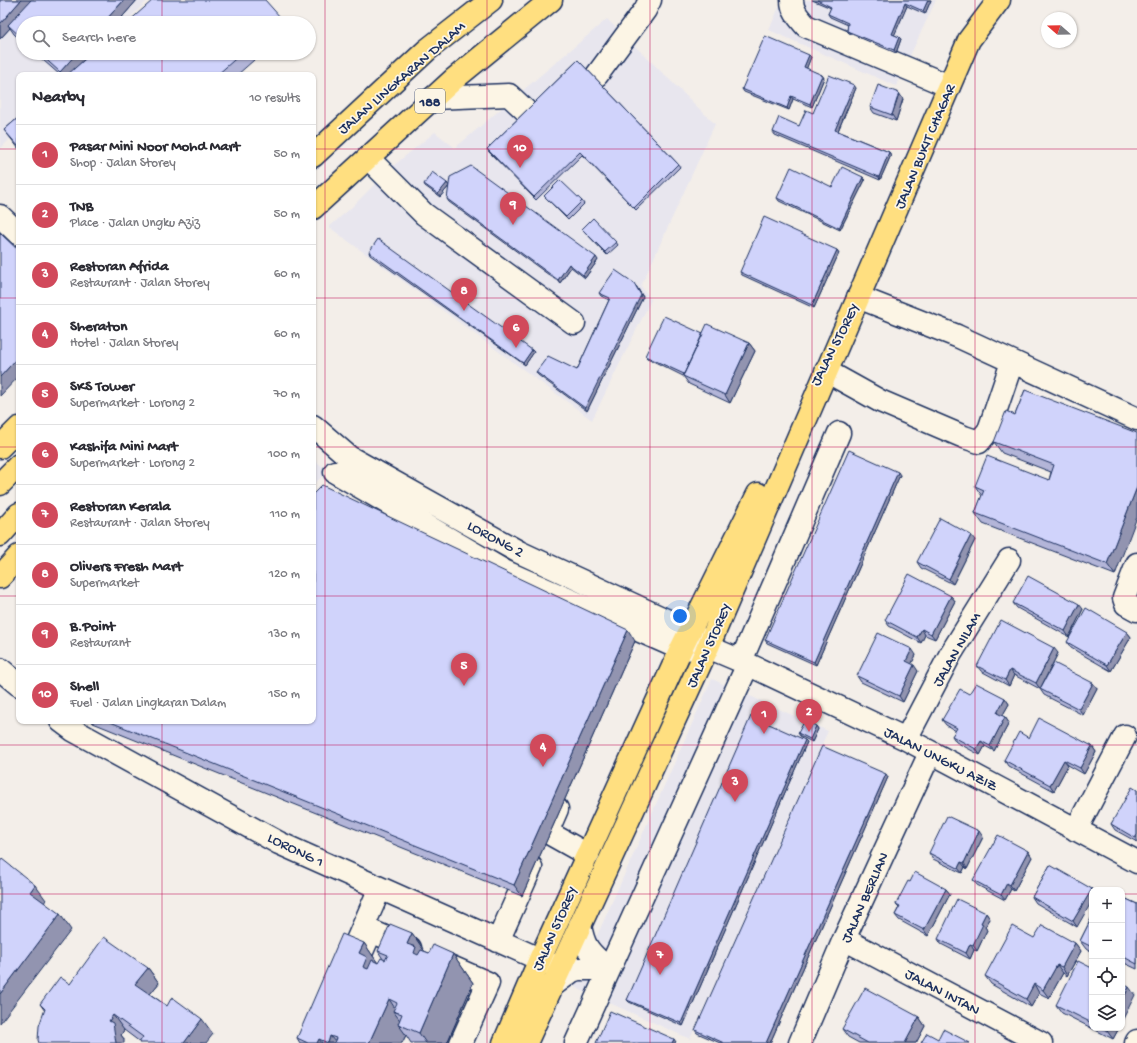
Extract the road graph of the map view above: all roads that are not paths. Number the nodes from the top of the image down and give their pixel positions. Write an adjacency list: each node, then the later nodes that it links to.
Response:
1 (491, 0): 8 (main road, JALAN LINGKARAN DALAM / 188)
2 (552, 0): 9 (main road, 188)
3 (650, 0): 6 (street)
4 (792, 0): 7 (street)
5 (999, 0): 7 (main road, JALAN BUKIT CHAGAR)
6 (597, 75)
7 (949, 86): 17 (main road, JALAN BUKIT CHAGAR)
8 (377, 96): 11 (main road); 12 (main road, JALAN LINGKARAN DALAM / 188)
9 (433, 98): 10 (street); 13 (main road, 188)
10 (525, 110)
11 (316, 137)
12 (316, 153)
13 (368, 158): 14 (main road, 188); 18 (street)
14 (316, 205)
15 (0, 216): 16 (street)
16 (16, 231)
17 (858, 297): 19 (street); 20 (main road, JALAN STOREY); 39 (main road, JALAN STOREY)
18 (574, 323)
19 (1012, 362): 20 (street); 21 (street)
20 (826, 371): 40 (main road, JALAN STOREY)
21 (1137, 419)
22 (16, 431): 25 (main road)
23 (316, 432): 27 (street, LORONG 2)
24 (839, 433): 42 (street)
25 (0, 447)
26 (16, 468): 28 (main road)
27 (336, 471): 29 (street); 39 (street, LORONG 2)
28 (0, 484)
29 (393, 506): 31 (street); 38 (street)
30 (16, 517): 32 (main road)
31 (384, 526)
32 (0, 535)
33 (16, 559): 36 (main road)
34 (1010, 560): 48 (street, JALAN NILAM)
35 (1137, 564): 37 (street)
36 (0, 577)
37 (1137, 610)
38 (639, 629): 39 (street); 41 (street)
39 (685, 640): 40 (street, JALAN UNGKU AZIZ); 53 (main road, JALAN STOREY)
40 (708, 647): 42 (street, JALAN UNGKU AZIZ); 56 (main road, JALAN STOREY)
41 (630, 651)
42 (745, 663): 48 (street, JALAN UNGKU AZIZ); 60 (street)
43 (0, 669): 44 (street)
44 (16, 682)
45 (73, 724): 46 (street, LORONG 1)
46 (88, 728): 55 (street, LORONG 1)
47 (1118, 733): 51 (street)
48 (906, 739): 49 (street, JALAN UNGKU AZIZ)
49 (930, 753): 51 (street, JALAN UNGKU AZIZ); 57 (street, JALAN BERLIAN)
50 (567, 788): 52 (street)
51 (1070, 826): 54 (street, JALAN UNGKU AZIZ)
52 (547, 832): 53 (street); 58 (street)
53 (588, 855): 59 (main road, JALAN STOREY)
54 (1137, 862)
55 (380, 888): 58 (street, LORONG 1); 62 (street)
56 (580, 926): 60 (street); 61 (main road, JALAN STOREY)
57 (844, 939): 66 (street, JALAN BERLIAN); 67 (street, JALAN INTAN)
58 (498, 941): 59 (street, LORONG 1)
59 (540, 959): 61 (street, LORONG 1); 63 (main road, JALAN STOREY)
60 (608, 969): 61 (street); 65 (street)
61 (556, 977): 64 (main road, JALAN STOREY)
62 (461, 1043)
63 (504, 1043)
64 (526, 1043)
65 (576, 1043)
66 (800, 1043)
67 (1041, 1043)

